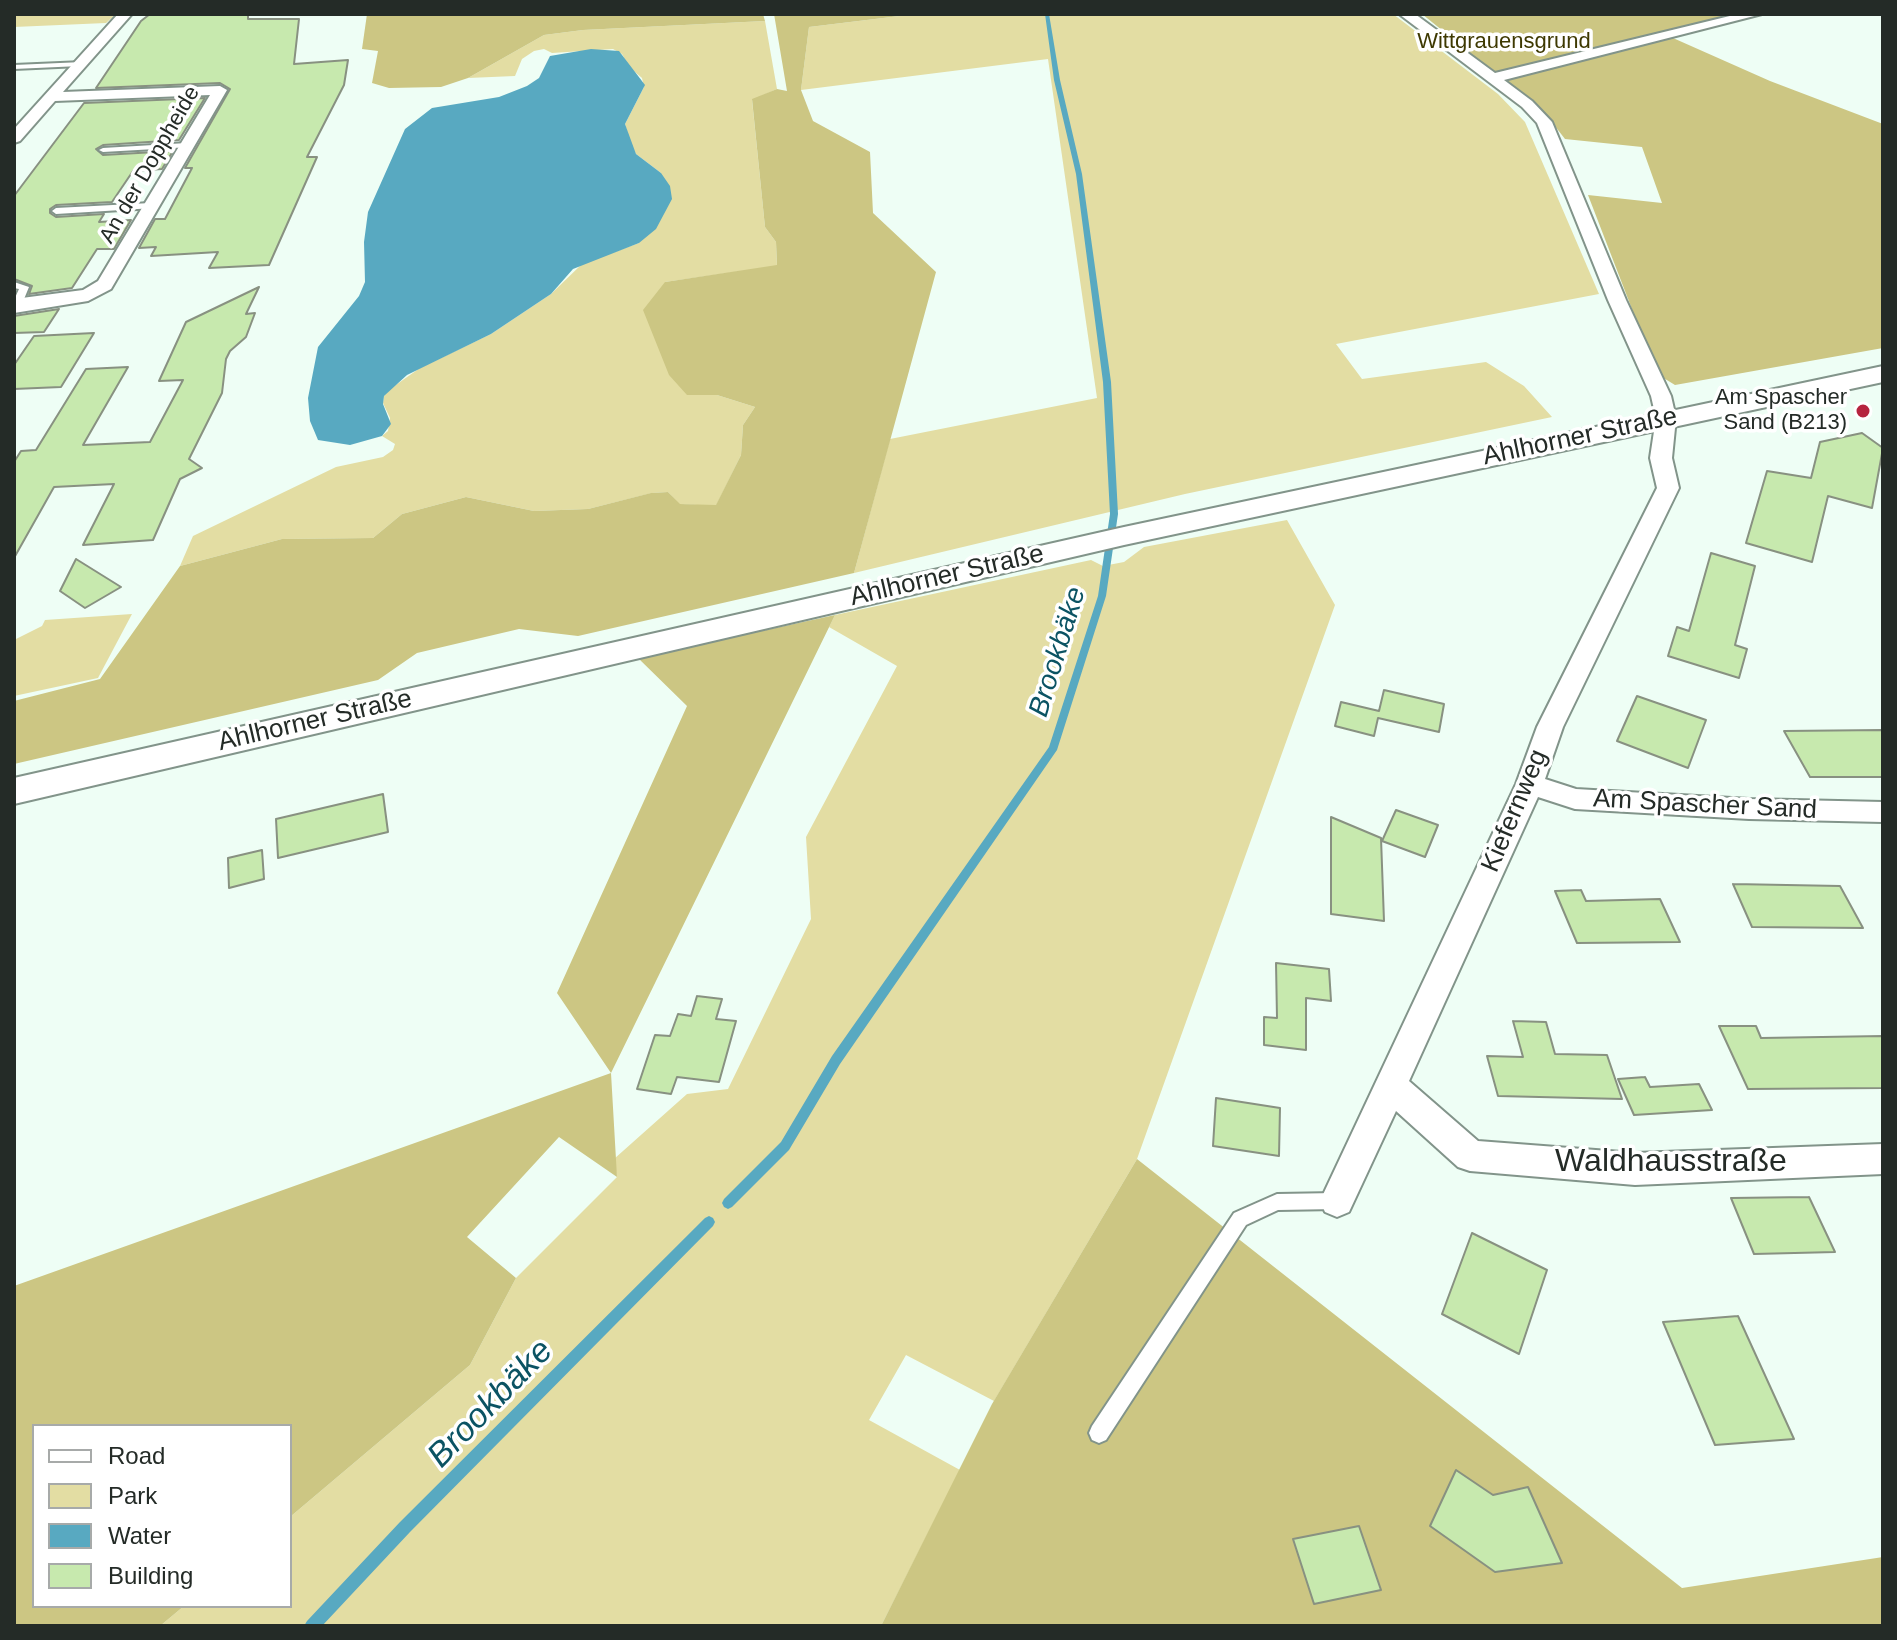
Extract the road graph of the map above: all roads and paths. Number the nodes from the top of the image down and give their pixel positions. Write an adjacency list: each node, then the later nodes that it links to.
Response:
1 (125, 14): 4 (street)
2 (1406, 14): 6 (street)
3 (1755, 14): 6 (street)
4 (80, 64): 5 (lane); 7 (street)
5 (14, 67)
6 (1492, 78): 16 (street)
7 (50, 97): 8 (street); 9 (street, An der Doppheide)
8 (14, 138)
9 (187, 145): 10 (lane); 11 (street, An der Doppheide)
10 (103, 150)
11 (151, 206): 12 (lane); 14 (street, An der Doppheide)
12 (56, 211)
13 (14, 285): 14 (lane)
14 (15, 305)
15 (1883, 374): 16 (street, Ahlhorner Straße)
16 (1666, 418): 17 (street, Kiefernweg); 18 (street, Ahlhorner Straße)
17 (1530, 784): 19 (street, Am Spascher Sand); 20 (street, Kiefernweg)
18 (14, 791)
19 (1883, 812)
20 (1390, 1085): 21 (street, Waldhausstraße); 22 (street, Kiefernweg)
21 (1883, 1159)
22 (1337, 1201): 23 (lane)
23 (1099, 1433)

